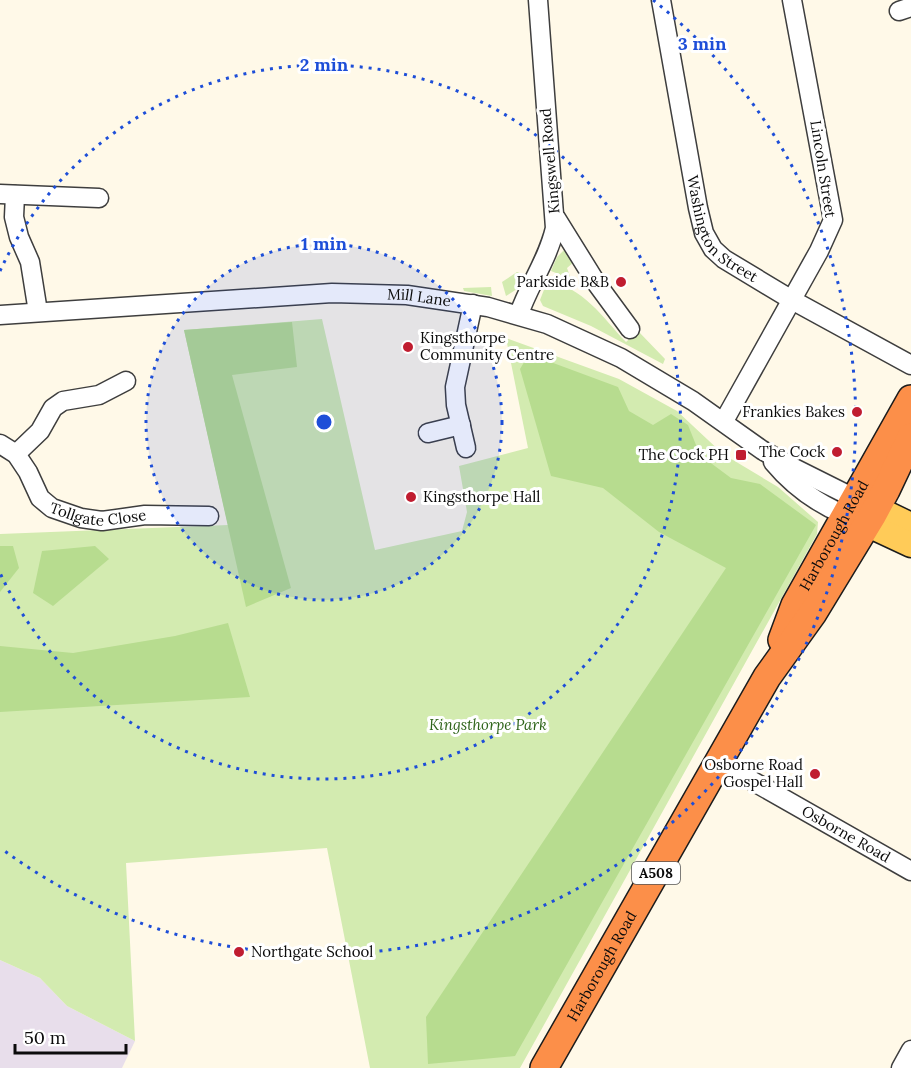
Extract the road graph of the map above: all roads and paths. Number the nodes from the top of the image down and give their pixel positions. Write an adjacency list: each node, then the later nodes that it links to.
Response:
1 (538, 0): 6 (street, Kingswell Road)
2 (662, 0): 7 (street, Washington Street)
3 (792, 0): 7 (street, Lincoln Street)
4 (8, 195): 5 (street); 9 (street)
5 (99, 198)
6 (556, 218): 10 (street, Kingswell Road); 12 (street)
7 (792, 300): 13 (street, Washington Street); 16 (street, Lincoln Street)
8 (473, 304): 9 (street, Mill Lane); 10 (street, Mill Lane); 17 (street)
9 (38, 312): 11 (street, Mill Lane)
10 (519, 314): 16 (street, Mill Lane)
11 (0, 315)
12 (630, 329)
13 (911, 365)
14 (126, 381): 23 (street)
15 (911, 399): 24 (highway, Harborough Road / A508)
16 (726, 417): 24 (street, Mill Lane); 24 (street)
17 (461, 425): 19 (street); 22 (street)
18 (911, 431): 24 (street, A508)
19 (428, 433)
20 (911, 437): 24 (highway, Harborough Road / A508)
21 (0, 444): 23 (street, Tollgate Close)
22 (466, 448)
23 (16, 454): 25 (street, Tollgate Close)
24 (854, 502): 26 (main road); 27 (main road); 28 (highway, Harborough Road / A508)
25 (209, 516)
26 (911, 525)
27 (911, 546)
28 (719, 762): 29 (street, Osborne Road); 31 (highway, Harborough Road / A508)
29 (911, 871)
30 (911, 1050): 32 (street)
31 (544, 1068)
32 (901, 1068)

